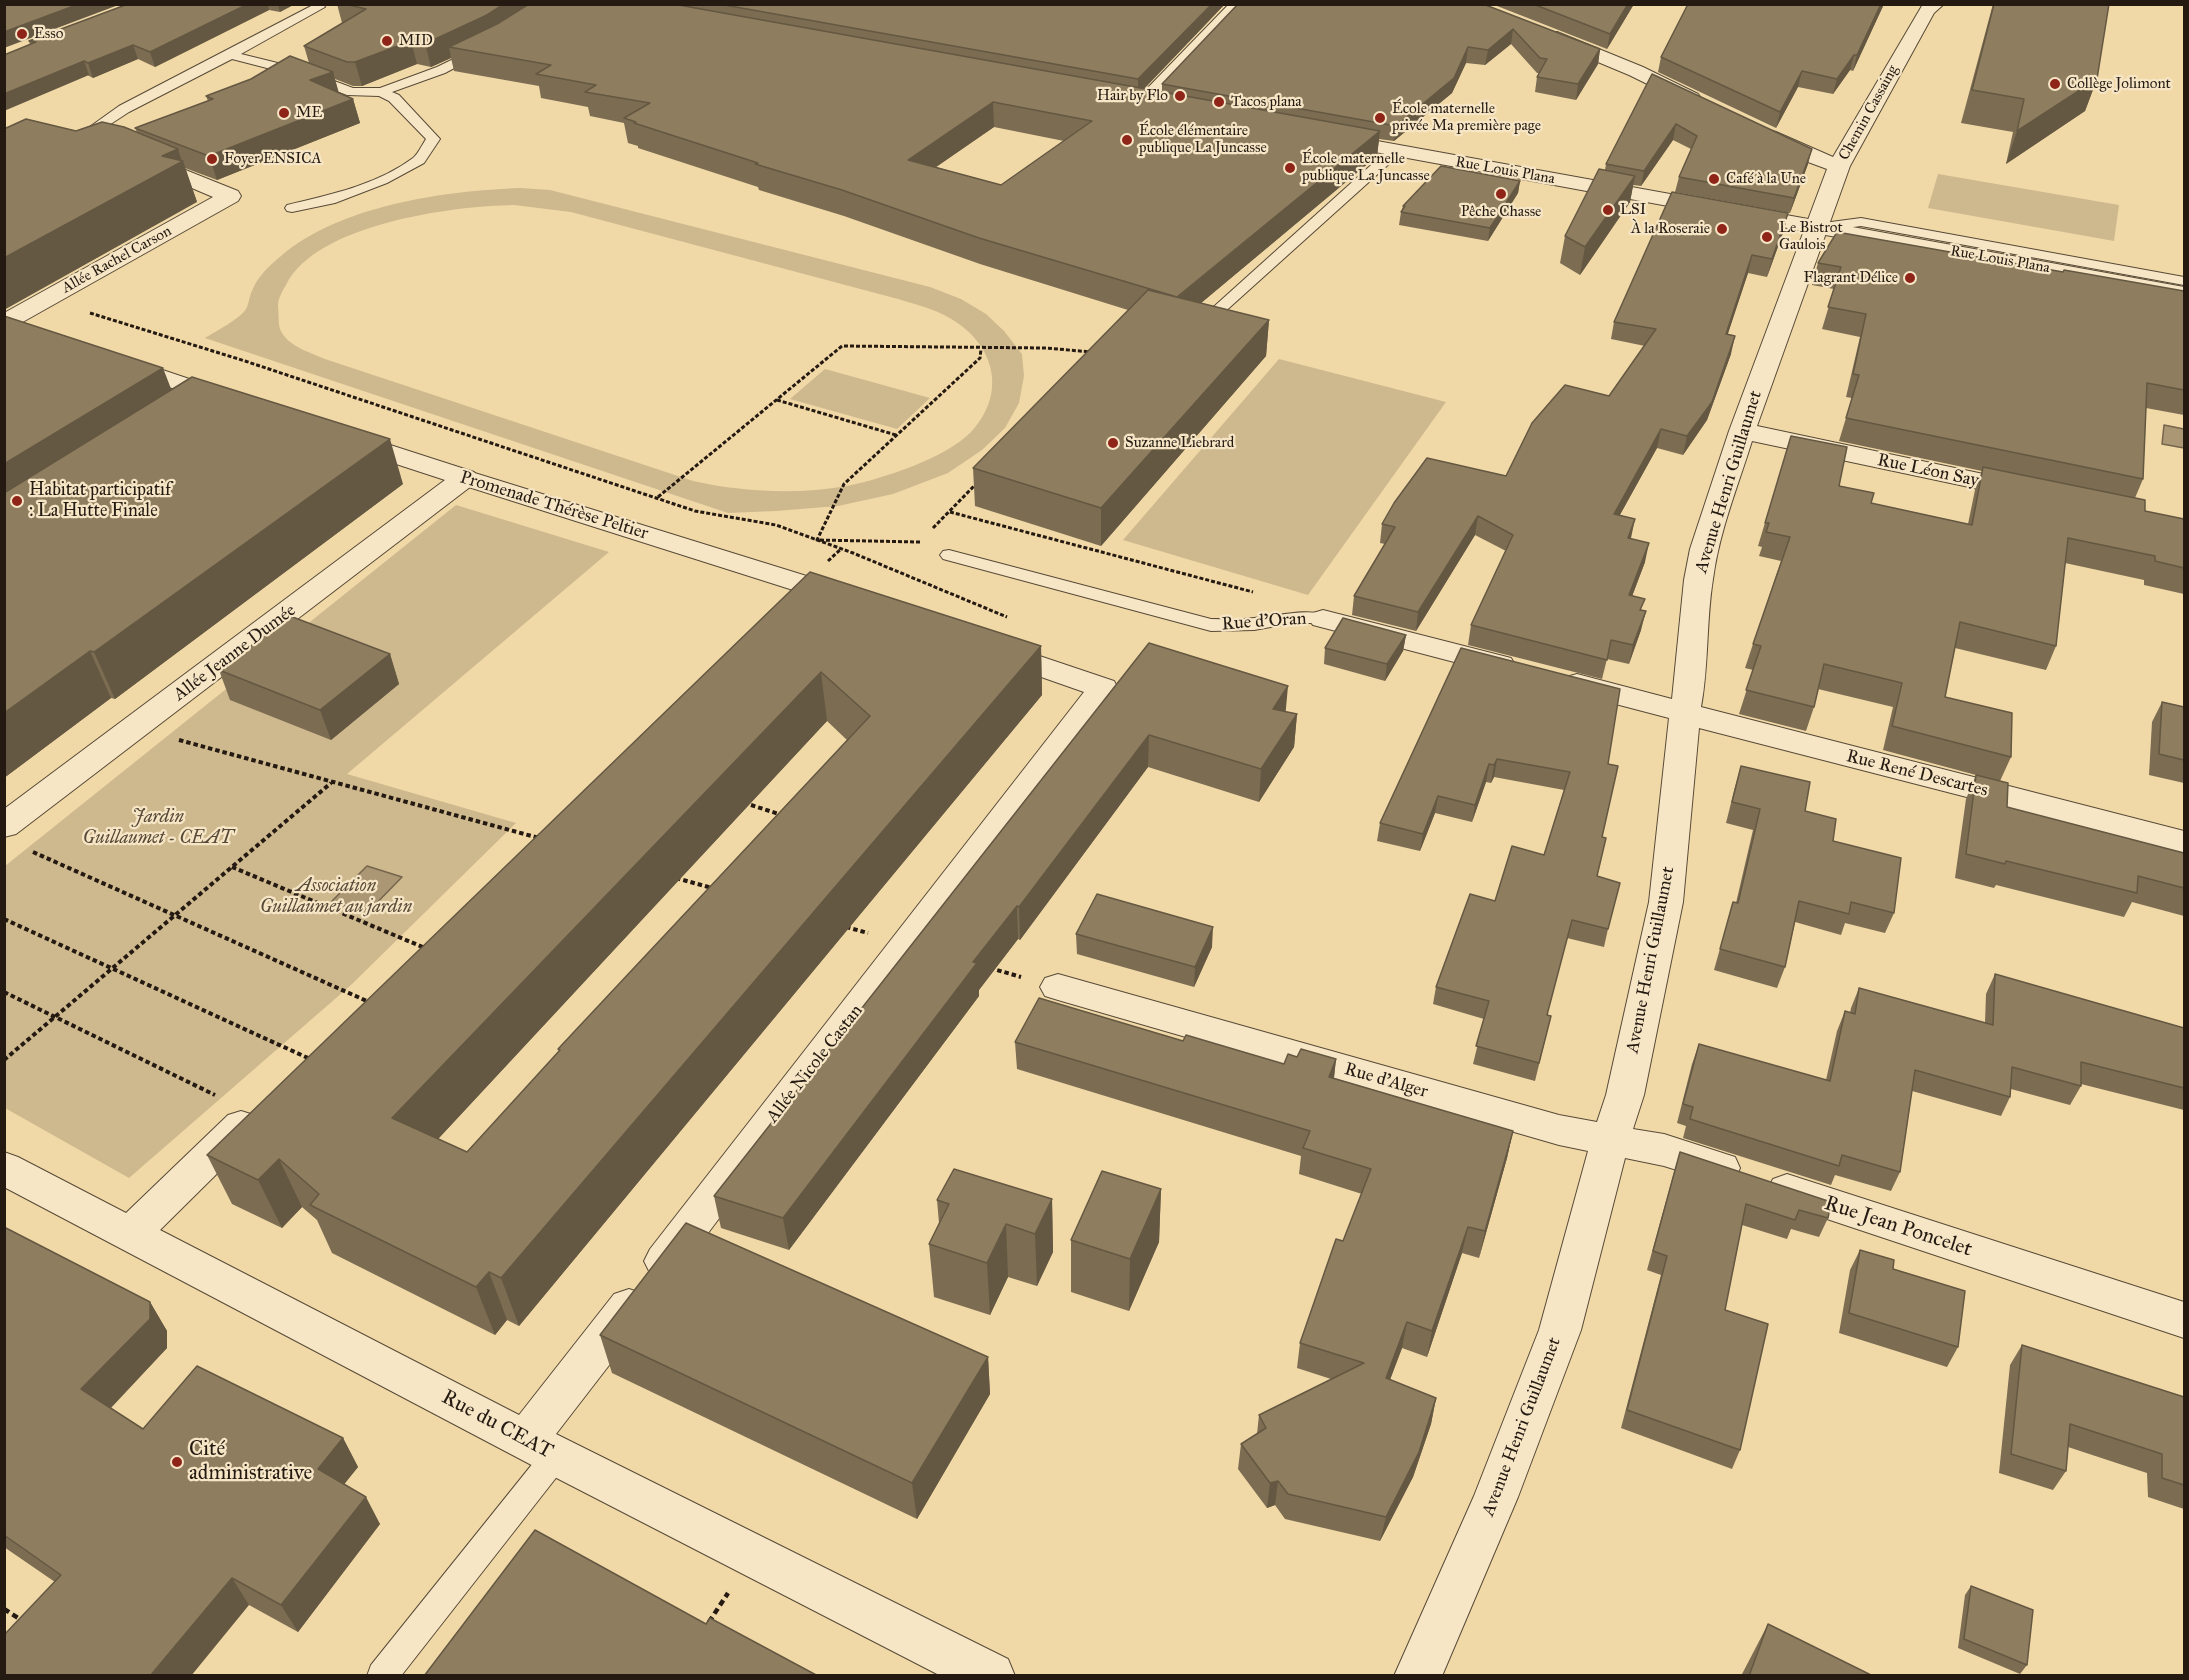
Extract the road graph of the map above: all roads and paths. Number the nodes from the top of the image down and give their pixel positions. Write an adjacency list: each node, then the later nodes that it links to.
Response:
1 (1240, 4): 9 (street)
2 (1935, 4): 15 (street, Chemin Cassaing)
3 (320, 7): 6 (lane)
4 (1544, 33): 8 (street)
5 (488, 47): 7 (lane)
6 (231, 55): 7 (lane); 10 (lane)
7 (381, 92): 16 (lane)
8 (1710, 107)
9 (1164, 109)
10 (98, 126)
11 (1751, 126): 15 (street)
12 (1311, 135): 13 (street, Rue Louis Plana)
13 (1395, 151): 17 (street, Rue Louis Plana); 21 (lane)
14 (125, 155): 22 (street, Allée Rachel Carson)
15 (1839, 166): 17 (street, Chemin Cassaing)
16 (292, 208)
17 (1816, 228): 18 (lane, Rue Louis Plana); 19 (street, Rue Louis Plana); 31 (street, Avenue Henri Guillaumet)
18 (2184, 281)
19 (2184, 294)
20 (89, 313): 36 (path)
21 (1214, 314)
22 (4, 323): 23 (street)
23 (37, 334)
24 (981, 349): 25 (path); 27 (path); 32 (path)
25 (1101, 353)
26 (103, 357): 28 (street)
27 (777, 400): 32 (path); 36 (path)
28 (234, 402): 29 (street)
29 (194, 417)
30 (322, 431): 33 (street, Promenade Thérèse Peltier)
31 (1742, 431): 35 (street, Rue Léon Say); 46 (street, Avenue Henri Guillaumet)
32 (897, 435): 38 (path)
33 (465, 478): 40 (street, Promenade Thérèse Peltier); 47 (street, Allée Jeanne Dumée)
34 (981, 478): 37 (path)
35 (2044, 495)
36 (657, 498): 38 (path)
37 (949, 512): 38 (path); 41 (path)
38 (817, 540): 44 (path)
39 (950, 555): 43 (lane, Rue d'Oran)
40 (814, 587): 42 (street)
41 (1257, 593)
42 (778, 608)
43 (1323, 619): 46 (street, Rue d'Oran)
44 (1018, 621)
45 (970, 641): 61 (street, Allée Nicole Castan)
46 (1685, 713): 53 (street, Rue René Descartes); 72 (street, Avenue Henri Guillaumet)
47 (136, 728): 48 (path); 51 (street, Allée Jeanne Dumée)
48 (332, 783): 52 (path); 55 (path)
49 (751, 805): 50 (path)
50 (784, 816)
51 (4, 826)
52 (550, 841)
53 (2184, 842)
54 (26, 849): 58 (path)
55 (231, 867): 58 (path); 62 (path)
56 (665, 874): 57 (path)
57 (723, 891)
58 (176, 915): 64 (path); 67 (path)
59 (4, 919): 64 (path)
60 (838, 924): 61 (path)
61 (907, 944): 76 (street, Allée Nicole Castan)
62 (425, 948)
63 (983, 966): 65 (path)
64 (113, 968): 68 (path); 69 (path)
65 (1059, 987): 72 (street, Rue d'Alger)
66 (4, 993): 68 (path)
67 (369, 1002)
68 (55, 1017): 70 (path); 71 (path)
69 (310, 1059)
70 (4, 1060)
71 (258, 1110): 74 (street)
72 (1610, 1141): 75 (street, Rue Jean Poncelet); 83 (street, Avenue Henri Guillaumet)
73 (4, 1168): 74 (street, Rue du CEAT)
74 (130, 1233): 76 (street, Rue du CEAT)
75 (2184, 1320)
76 (541, 1448): 81 (lane); 82 (street, Rue du CEAT)
77 (730, 1590): 80 (path)
78 (4, 1609): 79 (path)
79 (31, 1626)
80 (704, 1630)
81 (382, 1676)
82 (992, 1676)
83 (1418, 1676)

